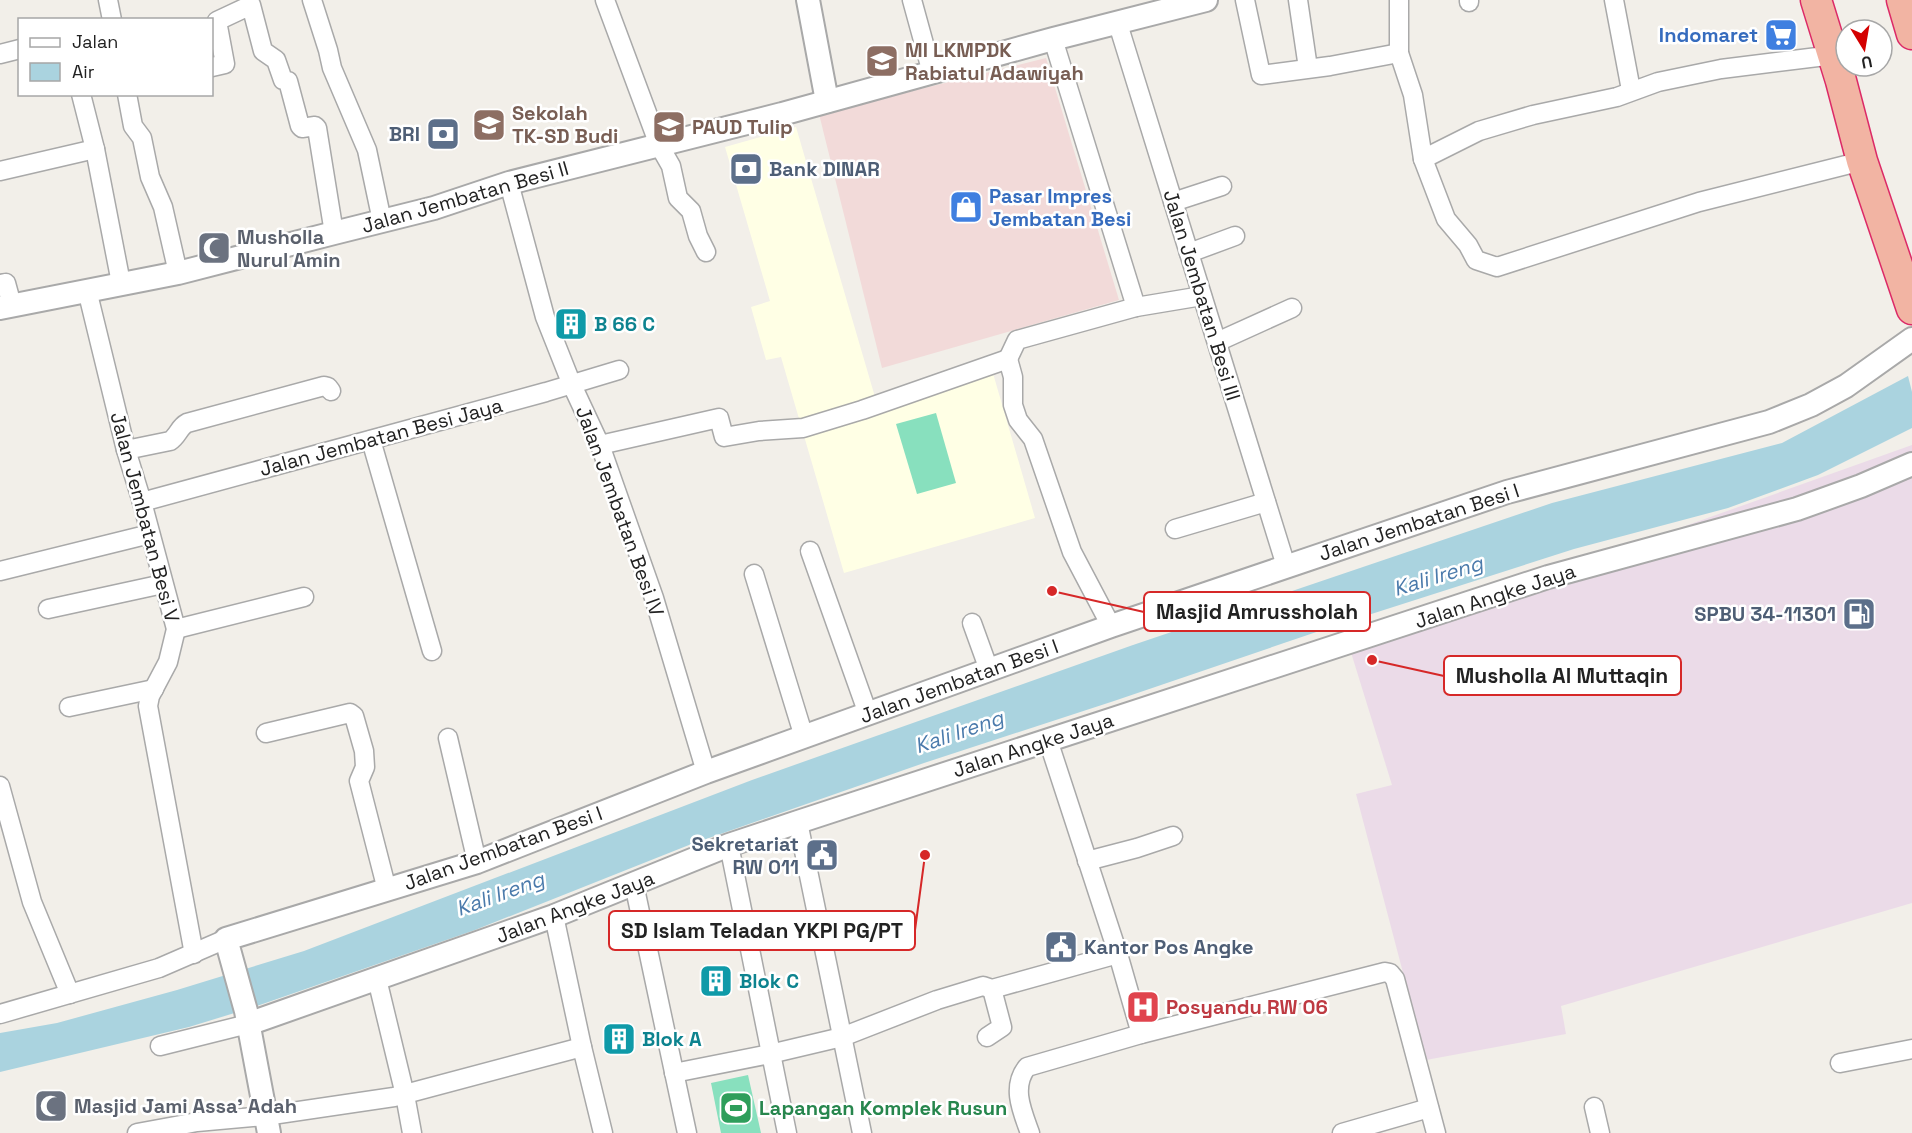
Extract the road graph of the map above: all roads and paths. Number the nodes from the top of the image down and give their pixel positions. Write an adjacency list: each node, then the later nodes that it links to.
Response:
1 (108, 0): 14 (street)
2 (312, 0): 38 (street)
3 (605, 0): 30 (street)
4 (808, 0): 29 (street)
5 (912, 0): 25 (street)
6 (1202, 0): 16 (street, Jalan Jembatan Besi II)
7 (1245, 0): 24 (street)
8 (1298, 0): 24 (street)
9 (1399, 0): 20 (street)
10 (1614, 0): 26 (street)
11 (1816, 0): 22 (highway)
12 (1902, 0): 17 (highway)
13 (256, 2): 15 (street); 39 (street)
14 (112, 18)
15 (214, 22): 23 (street)
16 (1118, 24): 18 (street, Jalan Jembatan Besi II); 37 (street, Jalan Jembatan Besi III)
17 (1912, 34)
18 (1053, 39): 25 (street, Jalan Jembatan Besi II); 49 (street)
19 (18, 50): 21 (street)
20 (1399, 53): 24 (street); 32 (street)
21 (0, 54)
22 (1833, 55): 26 (street); 33 (highway)
23 (213, 67)
24 (1308, 68)
25 (932, 73): 29 (street, Jalan Jembatan Besi II)
26 (1631, 90): 32 (street)
27 (86, 96): 31 (street)
28 (127, 96): 43 (street)
29 (827, 101): 30 (street, Jalan Jembatan Besi II)
30 (659, 145): 35 (street, Jalan Jembatan Besi II); 41 (street)
31 (95, 149): 34 (street); 44 (street)
32 (1423, 159): 33 (street)
33 (1862, 161): 51 (highway)
34 (0, 171)
35 (509, 183): 38 (street, Jalan Jembatan Besi II); 56 (street, Jalan Jembatan Besi IV)
36 (1222, 186): 37 (street)
37 (1173, 202): 42 (street, Jalan Jembatan Besi III)
38 (382, 221): 39 (street, Jalan Jembatan Besi II)
39 (334, 233): 43 (street, Jalan Jembatan Besi II)
40 (1234, 236): 42 (street)
41 (706, 252)
42 (1189, 253): 47 (street, Jalan Jembatan Besi III)
43 (178, 273): 44 (street, Jalan Jembatan Besi II)
44 (121, 283): 46 (street, Jalan Jembatan Besi II)
45 (0, 284): 48 (street)
46 (87, 290): 48 (street, Jalan Jembatan Besi II); 60 (street, Jalan Jembatan Besi V)
47 (1202, 296): 49 (street); 53 (street, Jalan Jembatan Besi III)
48 (6, 307)
49 (1136, 307): 54 (street)
50 (1292, 308): 53 (street)
51 (1912, 309)
52 (1912, 339): 67 (street, Jalan Jembatan Besi I)
53 (1217, 342): 63 (street, Jalan Jembatan Besi III)
54 (1008, 359): 59 (street); 74 (street)
55 (619, 370): 56 (street, Jalan Jembatan Besi Jaya)
56 (572, 384): 58 (street, Jalan Jembatan Besi Jaya); 59 (street, Jalan Jembatan Besi IV)
57 (331, 391): 60 (street)
58 (371, 440): 62 (street, Jalan Jembatan Besi Jaya); 76 (street)
59 (600, 445): 85 (street, Jalan Jembatan Besi IV)
60 (126, 450): 62 (street, Jalan Jembatan Besi V)
61 (1912, 464): 84 (street, Jalan Angke Jaya)
62 (142, 502): 65 (street, Jalan Jembatan Besi V)
63 (1266, 502): 64 (street); 67 (street, Jalan Jembatan Besi III)
64 (1175, 530)
65 (150, 534): 68 (street); 70 (street, Jalan Jembatan Besi V)
66 (810, 551): 80 (street)
67 (1286, 566): 74 (street, Jalan Jembatan Besi I)
68 (0, 571)
69 (754, 574): 82 (street)
70 (163, 584): 72 (street); 75 (street, Jalan Jembatan Besi V)
71 (304, 597): 75 (street)
72 (48, 609)
73 (972, 623): 77 (street)
74 (1112, 626): 77 (street, Jalan Jembatan Besi I)
75 (176, 629): 78 (street, Jalan Jembatan Besi V)
76 (432, 651)
77 (988, 670): 80 (street, Jalan Jembatan Besi I)
78 (154, 689): 79 (street); 96 (street, Jalan Jembatan Besi V)
79 (69, 707)
80 (868, 714): 82 (street, Jalan Jembatan Besi I)
81 (266, 733): 93 (street)
82 (804, 737): 85 (street, Jalan Jembatan Besi I)
83 (448, 738): 91 (street)
84 (1048, 740): 87 (street, Jalan Angke Jaya); 90 (street)
85 (706, 772): 91 (street, Jalan Jembatan Besi I)
86 (0, 786): 100 (street)
87 (798, 822): 89 (street, Jalan Angke Jaya); 104 (street)
88 (1173, 836): 90 (street)
89 (729, 845): 92 (street, Jalan Angke Jaya); 109 (street)
90 (1087, 861): 97 (street)
91 (477, 862): 93 (street, Jalan Jembatan Besi I)
92 (634, 884): 94 (street, Jalan Angke Jaya); 111 (street)
93 (387, 890): 95 (street, Jalan Jembatan Besi I)
94 (554, 916): 98 (street, Jalan Angke Jaya); 107 (street)
95 (228, 945): 96 (street, Jalan Jembatan Besi I); 102 (street)
96 (194, 954): 100 (street, Jalan Jembatan Besi I)
97 (1118, 954): 99 (street); 103 (street)
98 (377, 979): 102 (street, Jalan Angke Jaya); 112 (street)
99 (992, 989): 104 (street); 105 (street)
100 (70, 994): 101 (street, Jalan Jembatan Besi I)
101 (0, 1014)
102 (247, 1018): 106 (street, Jalan Angke Jaya); 115 (street)
103 (1141, 1034): 114 (street); 122 (street)
104 (842, 1037): 109 (street); 121 (street)
105 (987, 1037)
106 (160, 1046)
107 (582, 1047): 112 (street); 118 (street)
108 (1912, 1050): 110 (street)
109 (770, 1054): 111 (street); 120 (street)
110 (1840, 1063)
111 (674, 1073): 119 (street)
112 (405, 1095): 115 (street); 117 (street)
113 (1594, 1107): 125 (street)
114 (1429, 1108): 123 (street); 124 (street)
115 (267, 1125): 116 (street)
116 (137, 1133)
117 (412, 1133)
118 (603, 1133)
119 (687, 1133)
120 (787, 1133)
121 (862, 1133)
122 (1030, 1133)
123 (1342, 1133)
124 (1436, 1133)
125 (1600, 1133)

